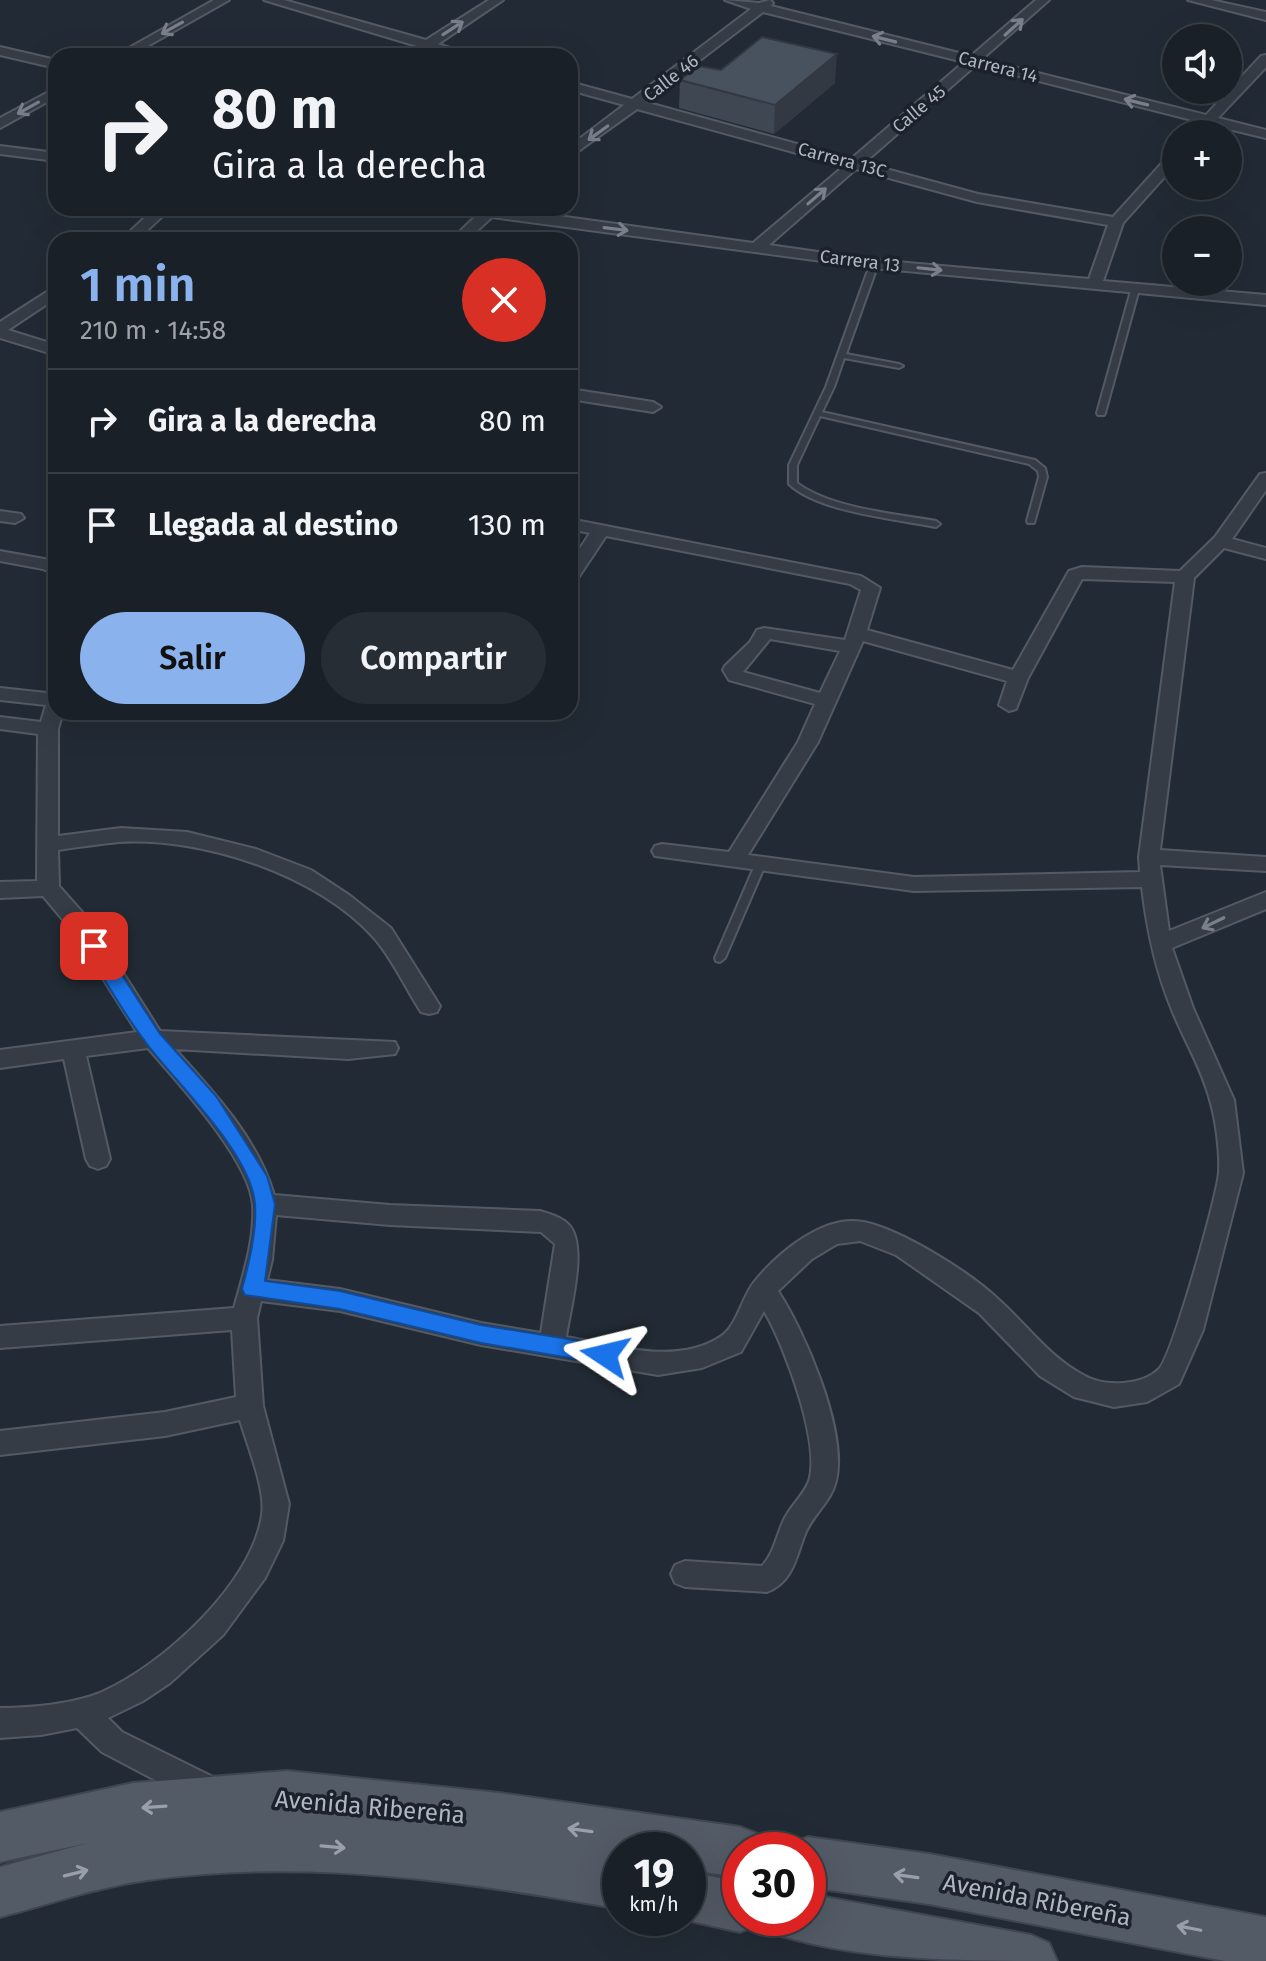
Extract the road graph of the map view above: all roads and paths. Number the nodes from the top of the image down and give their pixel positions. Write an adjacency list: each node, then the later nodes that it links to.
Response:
1 (223, 0): 10 (street, one-way to 10)
2 (270, 0): 9 (street)
3 (497, 0): 9 (street, one-way to 3)
4 (731, 0): 7 (street, Carrera 14)
5 (1043, 0): 16 (street, Calle 45, one-way to 5)
6 (1194, 0): 8 (street)
7 (766, 4): 16 (street, Carrera 14, one-way to 7); 19 (street, Calle 46)
8 (1266, 16)
9 (427, 45): 11 (street); 12 (street)
10 (136, 48)
11 (422, 48)
12 (438, 48)
13 (0, 51): 15 (street)
14 (1266, 59): 20 (street)
15 (48, 62)
16 (975, 62): 20 (street, Carrera 14, one-way to 16); 27 (street, Calle 45)
17 (578, 88): 19 (street, Carrera 13C)
18 (48, 97): 21 (street, one-way to 21)
19 (637, 105): 24 (street, Calle 46, one-way to 24); 27 (street, Carrera 13C)
20 (1209, 120)
21 (0, 124)
22 (1242, 128): 23 (street, Carrera 14)
23 (1266, 134)
24 (578, 147)
25 (0, 150): 26 (street)
26 (48, 156)
27 (854, 163): 32 (street, Carrera 13C); 35 (street, Calle 45, one-way to 27)
28 (1162, 171): 32 (street)
29 (155, 216): 33 (street)
30 (484, 216): 34 (street)
31 (534, 216): 35 (street, Carrera 13, one-way to 35)
32 (1116, 222): 37 (street)
33 (137, 232)
34 (467, 232)
35 (758, 247): 36 (street, Carrera 13)
36 (874, 264): 37 (street, Carrera 13, one-way to 37); 45 (lane)
37 (1094, 286): 38 (street, Carrera 13)
38 (1135, 289): 40 (street, Carrera 13); 50 (lane)
39 (48, 296): 41 (street)
40 (1266, 300)
41 (38, 303): 42 (street); 43 (street)
42 (48, 305)
43 (0, 331): 44 (street)
44 (48, 347)
45 (841, 355): 46 (lane); 49 (lane)
46 (899, 366)
47 (578, 394): 48 (street)
48 (653, 407)
49 (818, 413): 52 (lane); 53 (lane)
50 (1101, 413)
51 (1266, 478): 56 (street)
52 (1031, 521)
53 (936, 524)
54 (578, 525): 55 (street)
55 (602, 529): 60 (street); 62 (street)
56 (1221, 541): 57 (street); 61 (street)
57 (1266, 554)
58 (0, 556): 59 (street)
59 (48, 565)
60 (578, 565)
61 (1185, 577): 63 (street); 73 (street)
62 (854, 640): 63 (street); 66 (street); 66 (street)
63 (1018, 678): 67 (street)
64 (0, 694): 65 (street)
65 (48, 701)
66 (826, 701): 74 (street)
67 (1009, 705)
68 (51, 720): 70 (street)
69 (0, 723): 70 (street)
70 (48, 729): 71 (street)
71 (48, 844): 78 (street); 83 (street)
72 (662, 851): 74 (street)
73 (1149, 857): 75 (street); 77 (street)
74 (734, 861): 76 (street)
75 (1266, 864)
76 (760, 865): 77 (street); 82 (lane)
77 (1154, 879): 81 (street)
78 (48, 888): 79 (street); 84 (street)
79 (0, 890)
80 (1266, 900): 81 (street, one-way to 81)
81 (1160, 944): 91 (street)
82 (720, 958)
83 (429, 1006)
84 (153, 1039): 85 (street); 86 (street); 89 (street)
85 (387, 1048)
86 (73, 1049): 87 (street); 88 (street)
87 (0, 1059)
88 (98, 1159)
89 (265, 1204): 90 (street); 94 (street)
90 (252, 1289): 92 (street); 94 (street)
91 (763, 1289): 94 (street); 97 (street)
92 (244, 1318): 93 (street); 95 (street)
93 (0, 1337)
94 (552, 1345)
95 (250, 1406): 96 (street); 98 (street)
96 (0, 1443)
97 (685, 1574)
98 (80, 1711): 99 (street); 100 (street)
99 (0, 1723)
100 (225, 1801): 101 (main road, Avenida Ribereña, one-way to 101); 102 (main road, Avenida Ribereña, one-way to 100)
101 (0, 1837)
102 (722, 1849)
103 (826, 1865): 107 (main road, Avenida Ribereña, one-way to 103)
104 (602, 1881): 105 (main road, Avenida Ribereña, one-way to 104)
105 (0, 1892)
106 (826, 1923): 108 (main road)
107 (1266, 1943)
108 (1031, 1961)

